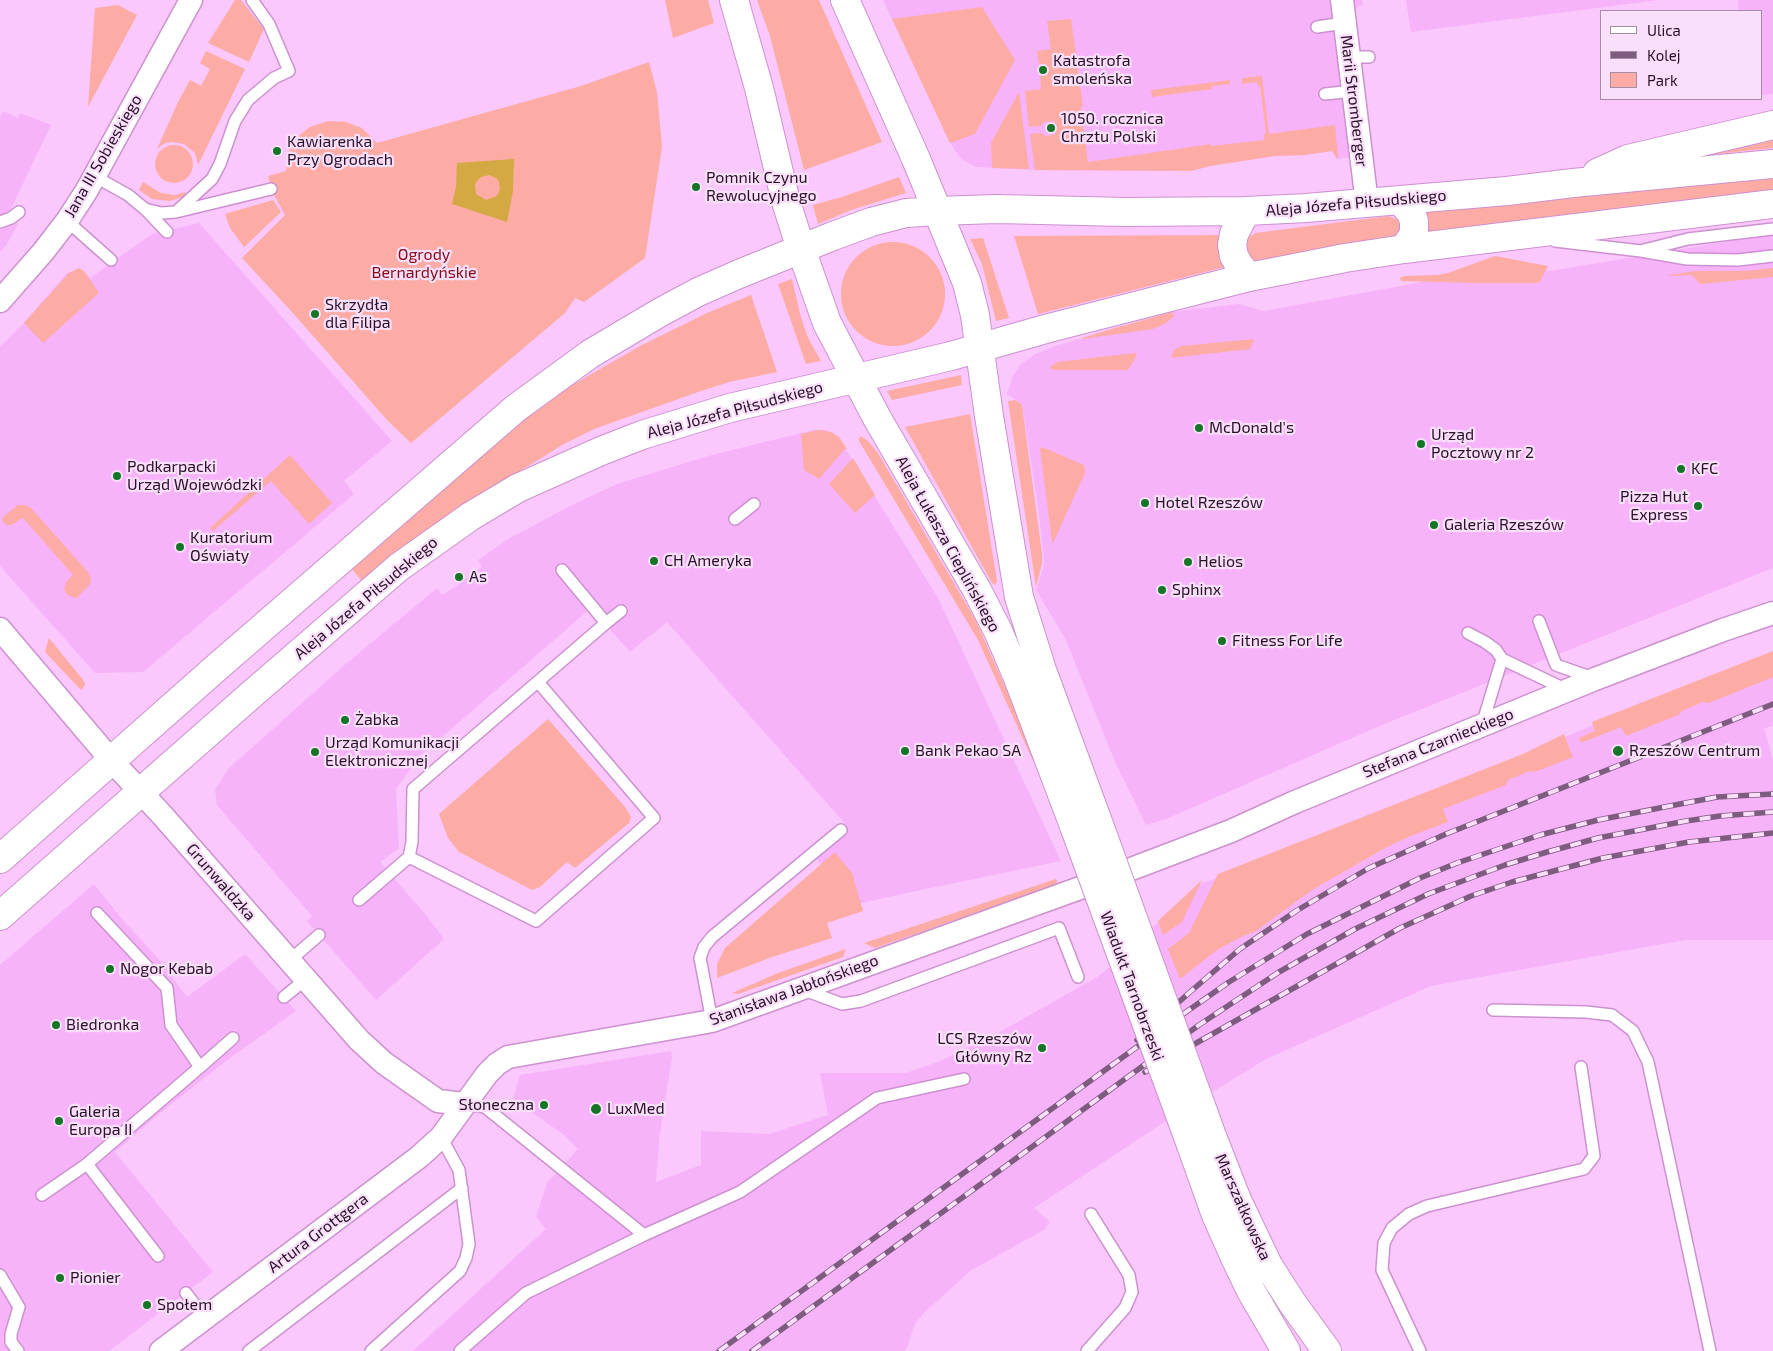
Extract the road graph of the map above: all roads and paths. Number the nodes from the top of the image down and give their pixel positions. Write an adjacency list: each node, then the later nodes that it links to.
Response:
1 (191, 0): 12 (street, Jana III Sobieskiego)
2 (252, 0): 22 (lane)
3 (734, 0): 28 (main road)
4 (845, 0): 19 (main road)
5 (1342, 0): 6 (street, Marii Stromberger)
6 (1344, 23): 7 (lane); 8 (street, Marii Stromberger)
7 (1317, 27)
8 (1353, 91): 9 (lane); 16 (street, Marii Stromberger)
9 (1325, 94)
10 (1773, 125): 13 (main road)
11 (1773, 164): 13 (main road, Aleja Józefa Piłsudskiego)
12 (94, 176): 18 (lane); 23 (street, Jana III Sobieskiego)
13 (1573, 183): 15 (main road, Aleja Józefa Piłsudskiego)
14 (271, 188): 22 (lane)
15 (1400, 200): 16 (main road, Aleja Józefa Piłsudskiego); 29 (main road)
16 (1367, 203): 20 (main road, Aleja Józefa Piłsudskiego)
17 (1773, 204): 27 (main road)
18 (145, 209): 22 (lane); 26 (lane)
19 (937, 211): 20 (main road, Aleja Józefa Piłsudskiego); 28 (main road, Aleja Józefa Piłsudskiego); 35 (main road, Aleja Łukasza Cieplińskiego)
20 (1246, 211): 33 (main road)
21 (19, 212): 24 (lane)
22 (176, 212)
23 (67, 221): 32 (lane); 34 (street, Jana III Sobieskiego)
24 (0, 222)
25 (1773, 229): 30 (lane)
26 (167, 232)
27 (1513, 236): 29 (main road); 30 (lane)
28 (801, 249): 36 (main road, Aleja Łukasza Cieplińskiego); 51 (main road)
29 (1404, 249): 33 (main road)
30 (1641, 251): 31 (lane)
31 (1773, 256)
32 (111, 260)
33 (1249, 277): 35 (main road)
34 (0, 301)
35 (980, 348): 36 (main road, Aleja Józefa Piłsudskiego); 53 (main road, Aleja Łukasza Cieplińskiego)
36 (856, 378): 52 (main road, Aleja Józefa Piłsudskiego); 53 (main road, Aleja Łukasza Cieplińskiego)
37 (754, 504): 38 (lane)
38 (735, 519)
39 (562, 570): 43 (lane)
40 (620, 611): 43 (lane)
41 (1773, 613): 47 (street, Stefana Czarnieckiego)
42 (1539, 621): 47 (lane)
43 (606, 623): 48 (lane)
44 (0, 629): 51 (street, Grunwaldzka)
45 (1468, 633): 46 (lane)
46 (1502, 659): 49 (lane); 50 (lane)
47 (1595, 679): 49 (street, Stefana Czarnieckiego)
48 (538, 682): 55 (lane); 55 (lane)
49 (1567, 690): 50 (street, Stefana Czarnieckiego)
50 (1482, 726): 57 (street, Stefana Czarnieckiego)
51 (111, 760): 52 (street, Grunwaldzka); 56 (main road)
52 (140, 792): 60 (main road, Aleja Józefa Piłsudskiego); 62 (street, Grunwaldzka)
53 (1086, 823): 75 (main road, Wiadukt Tarnobrzeski, bridge)
54 (842, 830): 68 (lane)
55 (409, 857): 58 (lane)
56 (0, 859)
57 (1105, 879): 65 (street, Stanisława Jabłońskiego)
58 (359, 900)
59 (96, 913): 70 (lane)
60 (0, 916)
61 (319, 935): 62 (lane)
62 (290, 960): 64 (street, Grunwaldzka)
63 (1078, 977): 65 (lane)
64 (306, 979): 66 (lane); 73 (street, Grunwaldzka)
65 (799, 988): 68 (street, Stanisława Jabłońskiego)
66 (284, 998)
67 (1493, 1010): 94 (lane)
68 (712, 1021): 73 (street, Stanisława Jabłońskiego)
69 (233, 1038): 70 (lane)
70 (200, 1067): 76 (lane)
71 (1581, 1067): 93 (lane)
72 (964, 1078): 80 (lane)
73 (464, 1104): 74 (street, Artura Grottgera); 80 (lane)
74 (441, 1136): 77 (lane); 84 (street, Artura Grottgera)
75 (1202, 1140): 91 (main road, Marszałkowska); 92 (main road, Marszałkowska)
76 (87, 1164): 78 (lane); 81 (lane)
77 (462, 1188): 87 (lane); 88 (lane)
78 (42, 1195)
79 (1091, 1214): 90 (lane)
80 (644, 1235): 89 (lane)
81 (158, 1256)
82 (0, 1275): 85 (lane)
83 (186, 1293): 84 (lane)
84 (205, 1318): 86 (street, Artura Grottgera)
85 (18, 1351)
86 (161, 1351)
87 (249, 1351)
88 (371, 1351)
89 (460, 1351)
90 (1087, 1351)
91 (1286, 1351)
92 (1326, 1351)
93 (1420, 1351)
94 (1710, 1351)

